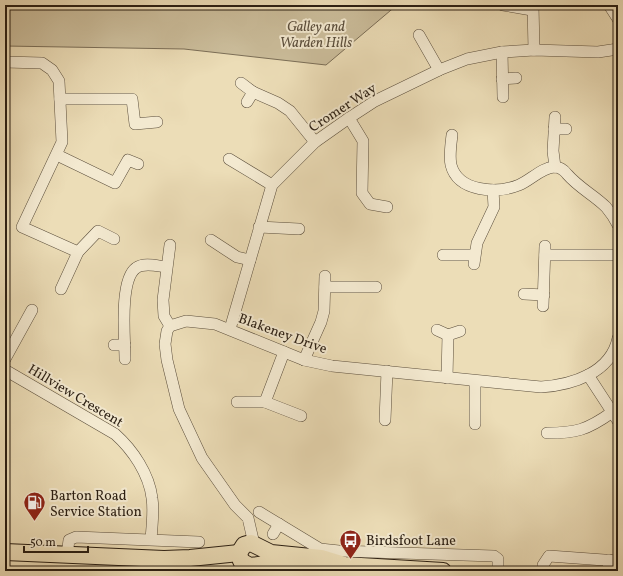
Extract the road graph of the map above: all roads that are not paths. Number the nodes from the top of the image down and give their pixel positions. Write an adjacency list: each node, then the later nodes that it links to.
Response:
1 (503, 5): 3 (street)
2 (609, 5): 4 (street)
3 (533, 7): 7 (street)
4 (618, 19)
5 (419, 35): 6 (street)
6 (426, 47): 10 (street); 12 (street)
7 (534, 50): 8 (street, Cromer Way); 9 (street, Cromer Way)
8 (618, 50)
9 (502, 52): 12 (street, Cromer Way); 14 (street)
10 (416, 53)
11 (5, 62): 18 (street)
12 (439, 70): 21 (street, Cromer Way)
13 (516, 78): 14 (street)
14 (502, 79): 17 (street)
15 (241, 83): 16 (street)
16 (253, 92): 19 (street); 26 (street)
17 (503, 96)
18 (60, 99): 22 (street); 27 (street)
19 (247, 102)
20 (555, 117): 23 (street)
21 (349, 118): 26 (street, Cromer Way); 33 (street)
22 (157, 122)
23 (554, 129): 24 (street); 30 (street)
24 (566, 129)
25 (452, 135): 32 (street)
26 (315, 142): 31 (street, Cromer Way)
27 (57, 156): 28 (street); 41 (street)
28 (138, 164)
29 (234, 165): 31 (street)
30 (555, 167): 32 (street); 34 (street)
31 (272, 184): 36 (street, Cromer Way)
32 (493, 190): 42 (street)
33 (387, 207)
34 (614, 209): 35 (street)
35 (618, 225)
36 (259, 227): 37 (street); 44 (street, Cromer Way)
37 (298, 229)
38 (114, 239): 41 (street)
39 (211, 240): 44 (street)
40 (170, 245): 45 (street)
41 (78, 252): 49 (street)
42 (443, 255)
43 (618, 255): 50 (street)
44 (250, 260): 53 (street, Cromer Way)
45 (166, 267): 52 (street); 60 (street)
46 (325, 276): 47 (street)
47 (325, 287): 48 (street); 61 (street)
48 (376, 287)
49 (61, 289)
50 (524, 294)
51 (32, 310): 59 (street)
52 (170, 326): 53 (street, Blakeney Drive); 77 (street)
53 (230, 329): 58 (street, Blakeney Drive)
54 (437, 330): 56 (street)
55 (460, 331): 56 (street)
56 (448, 334): 65 (street)
57 (618, 338): 64 (street, Blakeney Drive)
58 (284, 352): 61 (street, Blakeney Drive); 68 (street)
59 (5, 359)
60 (125, 359)
61 (304, 360): 63 (street, Blakeney Drive)
62 (5, 370): 75 (street, Hillview Crescent)
63 (387, 371): 65 (street, Blakeney Drive); 71 (street)
64 (588, 375): 66 (street, Blakeney Drive); 70 (street)
65 (447, 378): 66 (street, Blakeney Drive)
66 (475, 381): 72 (street)
67 (237, 402): 68 (street)
68 (265, 402): 69 (street)
69 (300, 416)
70 (615, 417): 73 (street)
71 (385, 420)
72 (475, 424)
73 (547, 432)
74 (259, 512): 86 (street)
75 (152, 539): 76 (street); 80 (street)
76 (199, 542)
77 (257, 545): 79 (highway); 82 (highway); 83 (highway)
78 (5, 552): 80 (highway)
79 (239, 553): 80 (highway); 83 (highway)
80 (67, 554)
81 (612, 564): 87 (street)
82 (344, 565): 84 (highway); 85 (highway)
83 (252, 567): 84 (highway)
84 (298, 570)
85 (443, 571)
86 (498, 571)
87 (543, 571)

